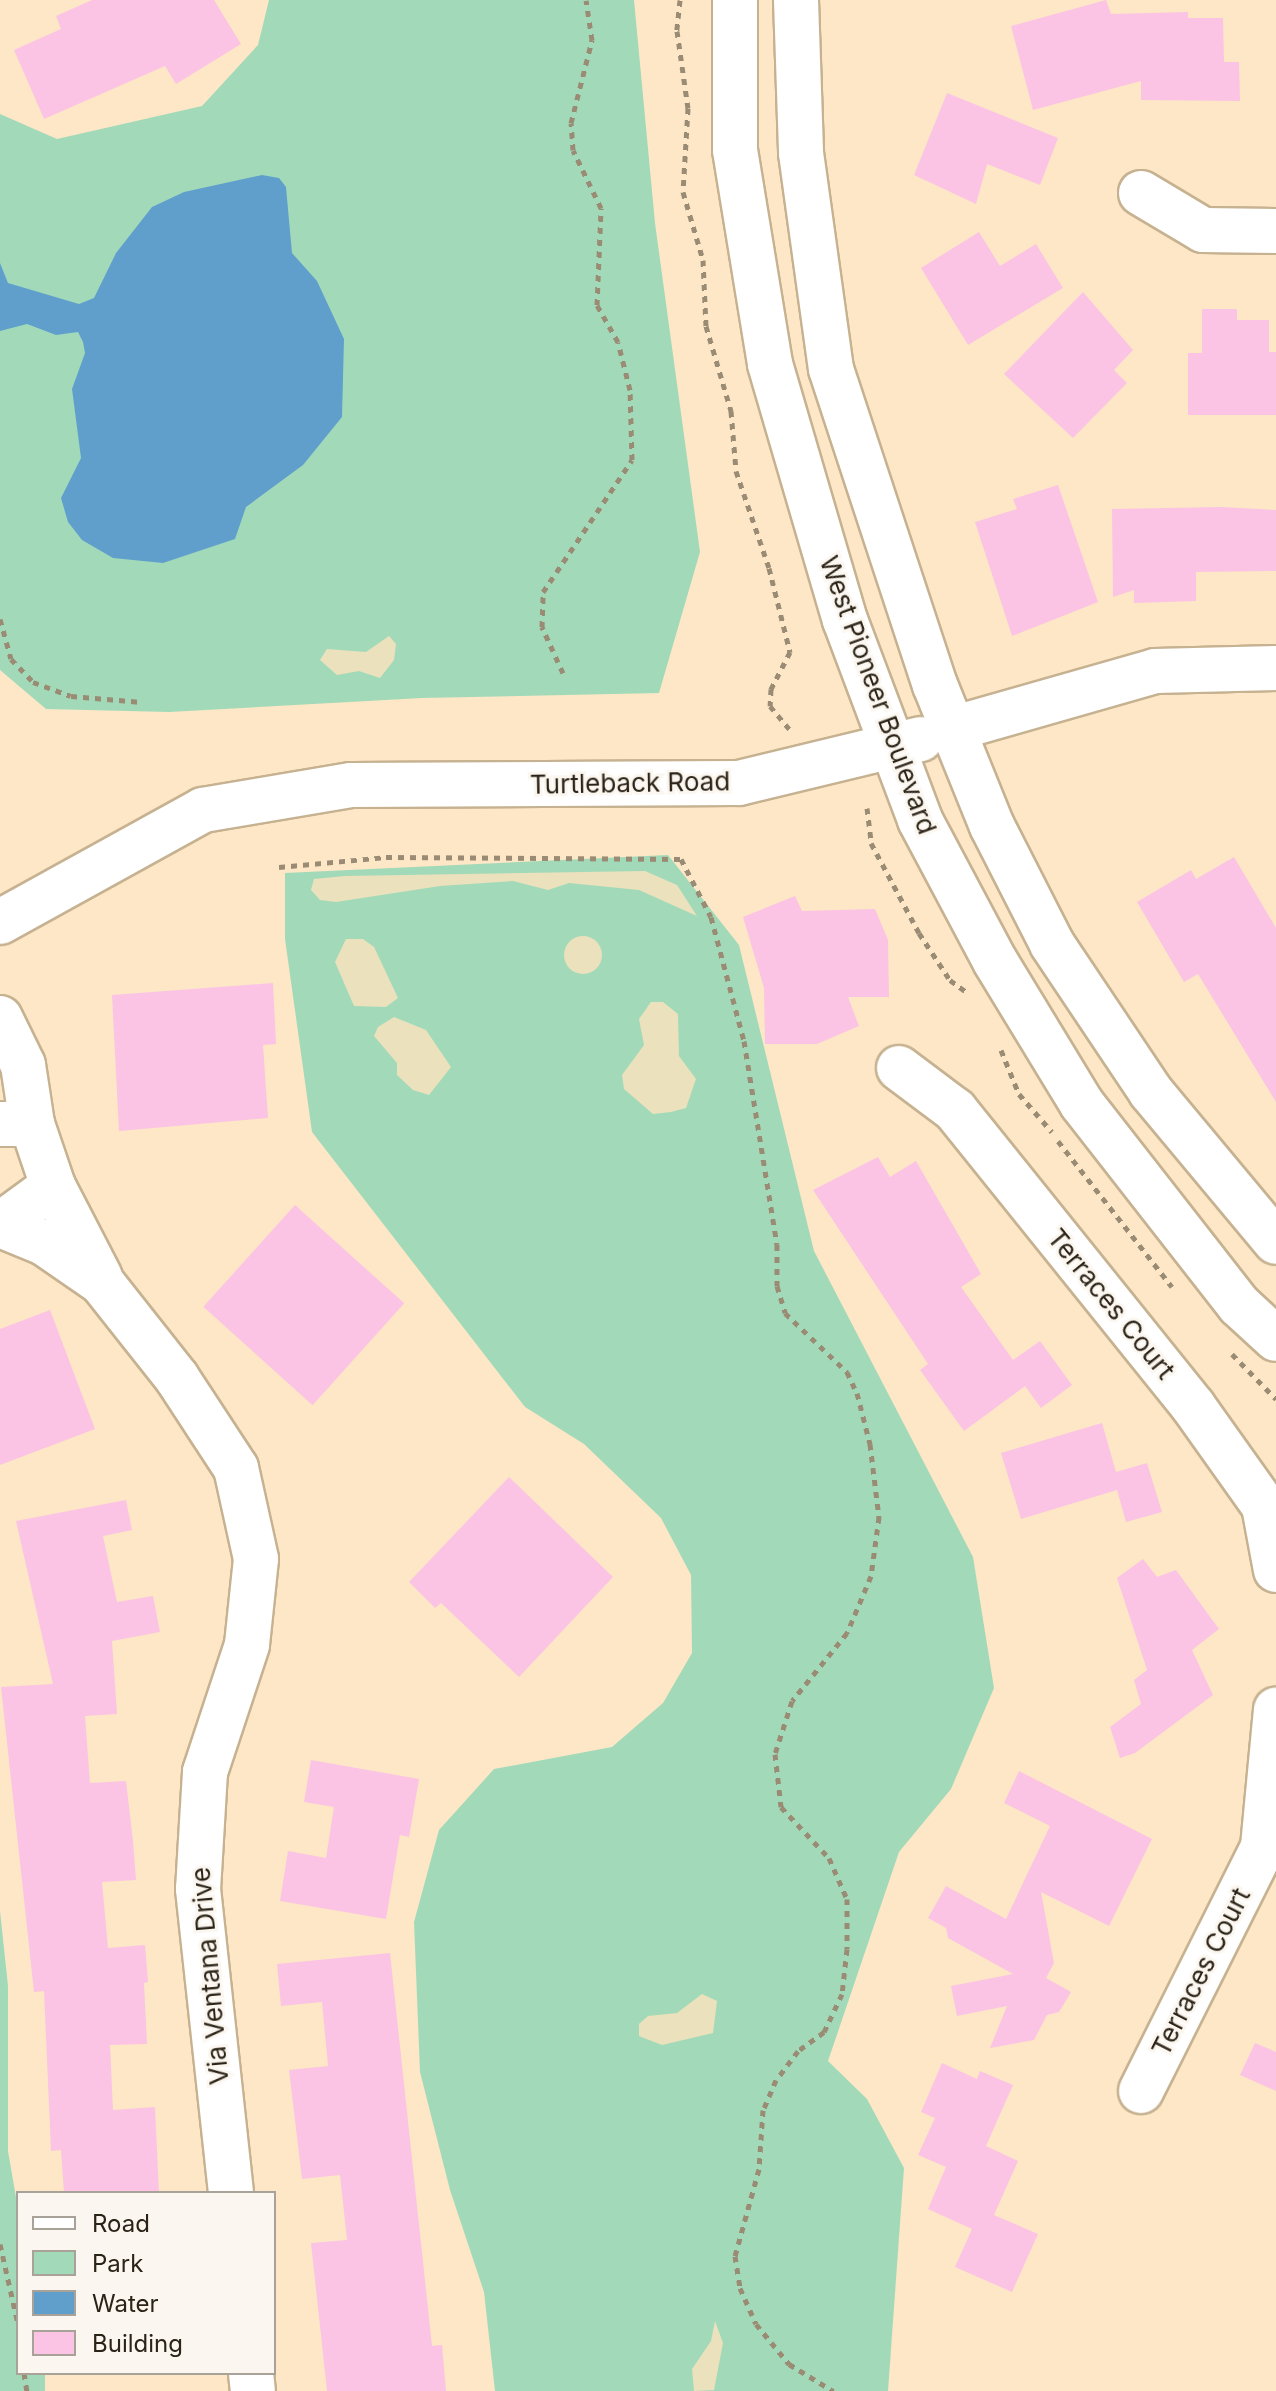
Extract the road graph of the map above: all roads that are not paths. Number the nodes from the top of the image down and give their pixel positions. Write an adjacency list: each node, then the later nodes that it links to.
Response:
1 (735, 0): 7 (main road, West Pioneer Boulevard)
2 (796, 0): 6 (main road)
3 (1141, 193): 4 (main road)
4 (1276, 231)
5 (1276, 668): 6 (main road, Turtleback Road)
6 (952, 729): 7 (main road, Turtleback Road); 14 (main road)
7 (895, 748): 8 (main road, Turtleback Road); 16 (main road, West Pioneer Boulevard)
8 (0, 922)
9 (0, 1018): 11 (main road)
10 (899, 1068): 17 (main road, Terraces Court)
11 (16, 1124): 12 (main road, Via Ventana Drive)
12 (53, 1186): 13 (main road); 15 (main road, Via Ventana Drive)
13 (0, 1225): 15 (main road, Via Ventana Drive)
14 (1276, 1242)
15 (102, 1283): 21 (main road, Via Ventana Drive)
16 (1276, 1339)
17 (1276, 1570)
18 (1276, 1710): 19 (main road, Terraces Court)
19 (1269, 1850): 20 (main road, Terraces Court)
20 (1141, 2091)
21 (231, 2191)

